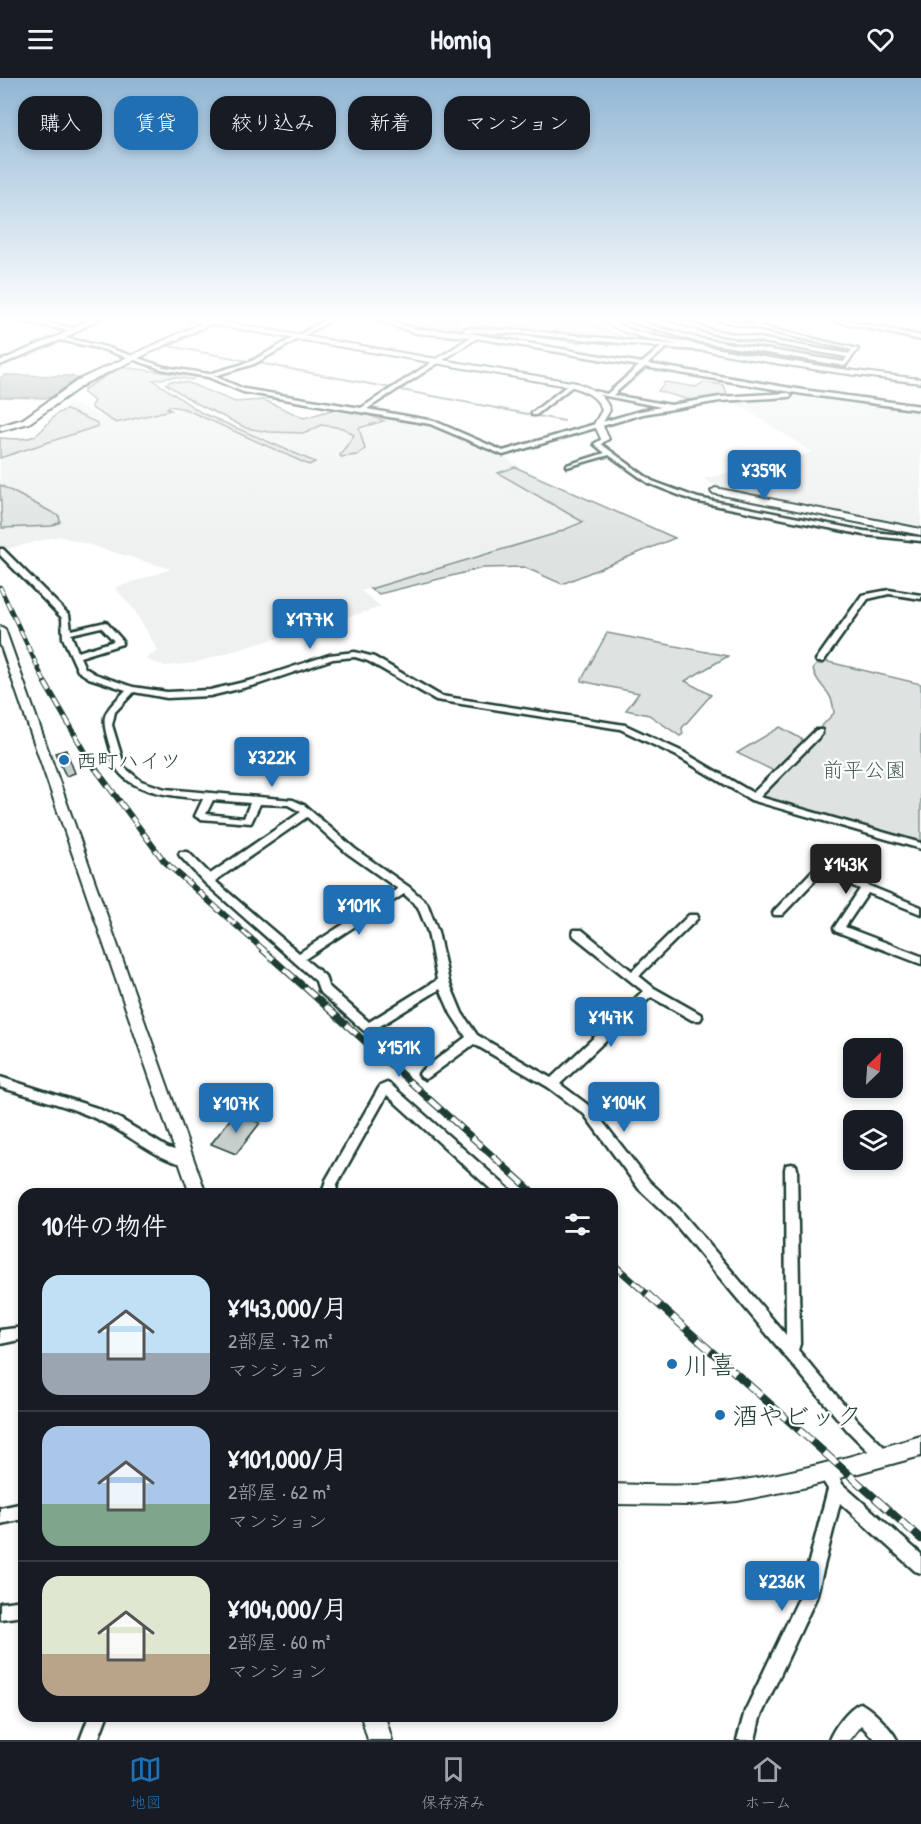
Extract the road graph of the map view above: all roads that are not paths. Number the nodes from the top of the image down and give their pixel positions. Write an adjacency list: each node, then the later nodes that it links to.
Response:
1 (62, 395): 15 (street)
2 (270, 395): 11 (street)
3 (385, 395): 11 (street)
4 (559, 395): 13 (street)
5 (596, 395): 14 (street)
6 (613, 395): 10 (street)
7 (780, 395): 10 (street)
8 (793, 395): 12 (street)
9 (826, 395): 12 (street)
10 (670, 407): 14 (street)
11 (362, 410): 14 (street)
12 (921, 410)
13 (534, 414)
14 (598, 424): 16 (street)
15 (0, 429)
16 (604, 439): 17 (street)
17 (610, 453): 18 (street); 21 (street)
18 (568, 466)
19 (715, 491): 20 (street)
20 (921, 532)
21 (921, 539)
22 (0, 551): 24 (street)
23 (921, 597): 27 (street)
24 (66, 633): 26 (street); 26 (street)
25 (1, 636): 53 (street)
26 (74, 656): 28 (street)
27 (820, 660)
28 (132, 689): 30 (street); 31 (street)
29 (819, 732): 31 (street)
30 (209, 796): 32 (street); 32 (street)
31 (754, 798): 34 (street)
32 (256, 801): 33 (street)
33 (307, 813): 36 (street); 38 (street)
34 (921, 846)
35 (184, 854): 36 (street)
36 (210, 880): 43 (street)
37 (866, 888): 39 (street); 40 (street); 44 (street)
38 (405, 889): 43 (street); 46 (street)
39 (921, 910)
40 (778, 913)
41 (693, 917): 45 (street)
42 (578, 933): 45 (street)
43 (298, 959): 46 (street)
44 (921, 960)
45 (632, 976): 47 (street)
46 (443, 982): 49 (street)
47 (650, 991): 48 (street); 52 (street)
48 (696, 1017)
49 (474, 1038): 50 (street); 52 (street)
50 (425, 1074)
51 (0, 1082): 53 (street)
52 (552, 1083): 60 (street)
53 (186, 1158): 55 (street)
54 (791, 1169): 60 (street)
55 (196, 1188)
56 (331, 1188): 57 (street)
57 (498, 1188)
58 (18, 1334): 59 (street)
59 (0, 1337)
60 (790, 1351): 62 (street)
61 (921, 1446): 62 (street)
62 (883, 1456): 63 (street)
63 (831, 1481): 64 (street); 67 (street); 74 (street)
64 (618, 1494)
65 (18, 1512): 66 (street)
66 (0, 1516)
67 (921, 1565)
68 (18, 1609): 69 (street)
69 (0, 1611)
70 (96, 1722): 72 (street)
71 (375, 1722): 73 (street)
72 (89, 1740)
73 (380, 1740)
74 (746, 1740)
75 (838, 1740): 76 (street)
76 (888, 1740)

